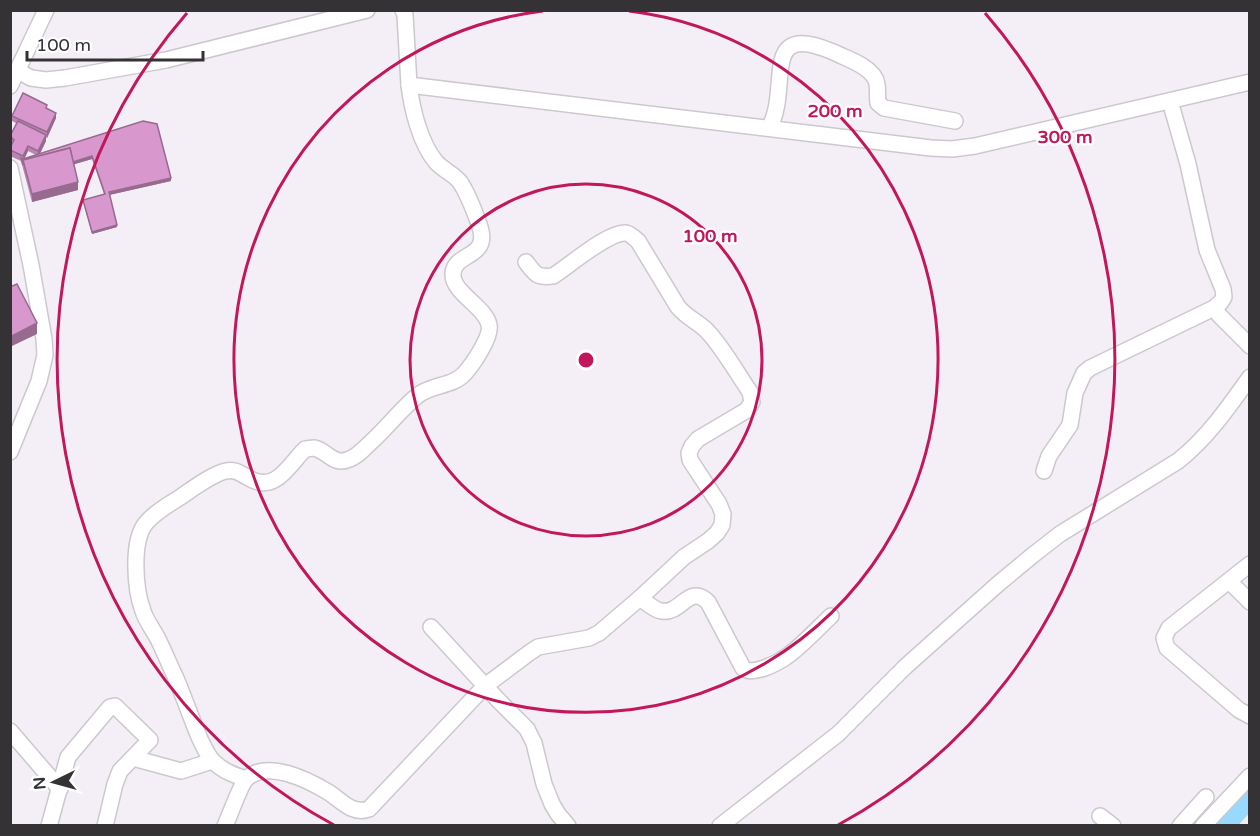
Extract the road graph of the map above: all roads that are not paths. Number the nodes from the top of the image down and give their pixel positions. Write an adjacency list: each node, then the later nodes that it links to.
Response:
1 (46, 10): 5 (street)
2 (367, 10): 4 (street)
3 (403, 10): 7 (street)
4 (312, 17): 5 (street)
5 (18, 71): 8 (street)
6 (1250, 82): 9 (street)
7 (409, 85): 11 (street); 29 (street)
8 (10, 86)
9 (1170, 101): 11 (street); 14 (street)
10 (955, 121): 11 (street)
11 (769, 128)
12 (10, 168): 17 (street)
13 (526, 262): 21 (street)
14 (1214, 308): 15 (street); 18 (street)
15 (1250, 346)
16 (1250, 377): 39 (street)
17 (10, 452)
18 (1044, 471)
19 (1250, 564): 20 (street)
20 (1229, 581): 22 (street); 26 (street)
21 (640, 598): 23 (street); 25 (street)
22 (1250, 602)
23 (831, 616)
24 (431, 627): 25 (street)
25 (485, 686): 31 (street); 38 (street)
26 (1250, 716)
27 (10, 731): 32 (street)
28 (133, 758): 29 (street); 32 (street); 36 (street)
29 (212, 761): 31 (street)
30 (1250, 776): 42 (street)
31 (246, 779): 37 (street)
32 (60, 789): 35 (street)
33 (1206, 797): 41 (street)
34 (1100, 816): 40 (street)
35 (50, 825)
36 (105, 825)
37 (225, 825)
38 (568, 825)
39 (720, 825)
40 (1113, 825)
41 (1180, 825)
42 (1203, 825)

